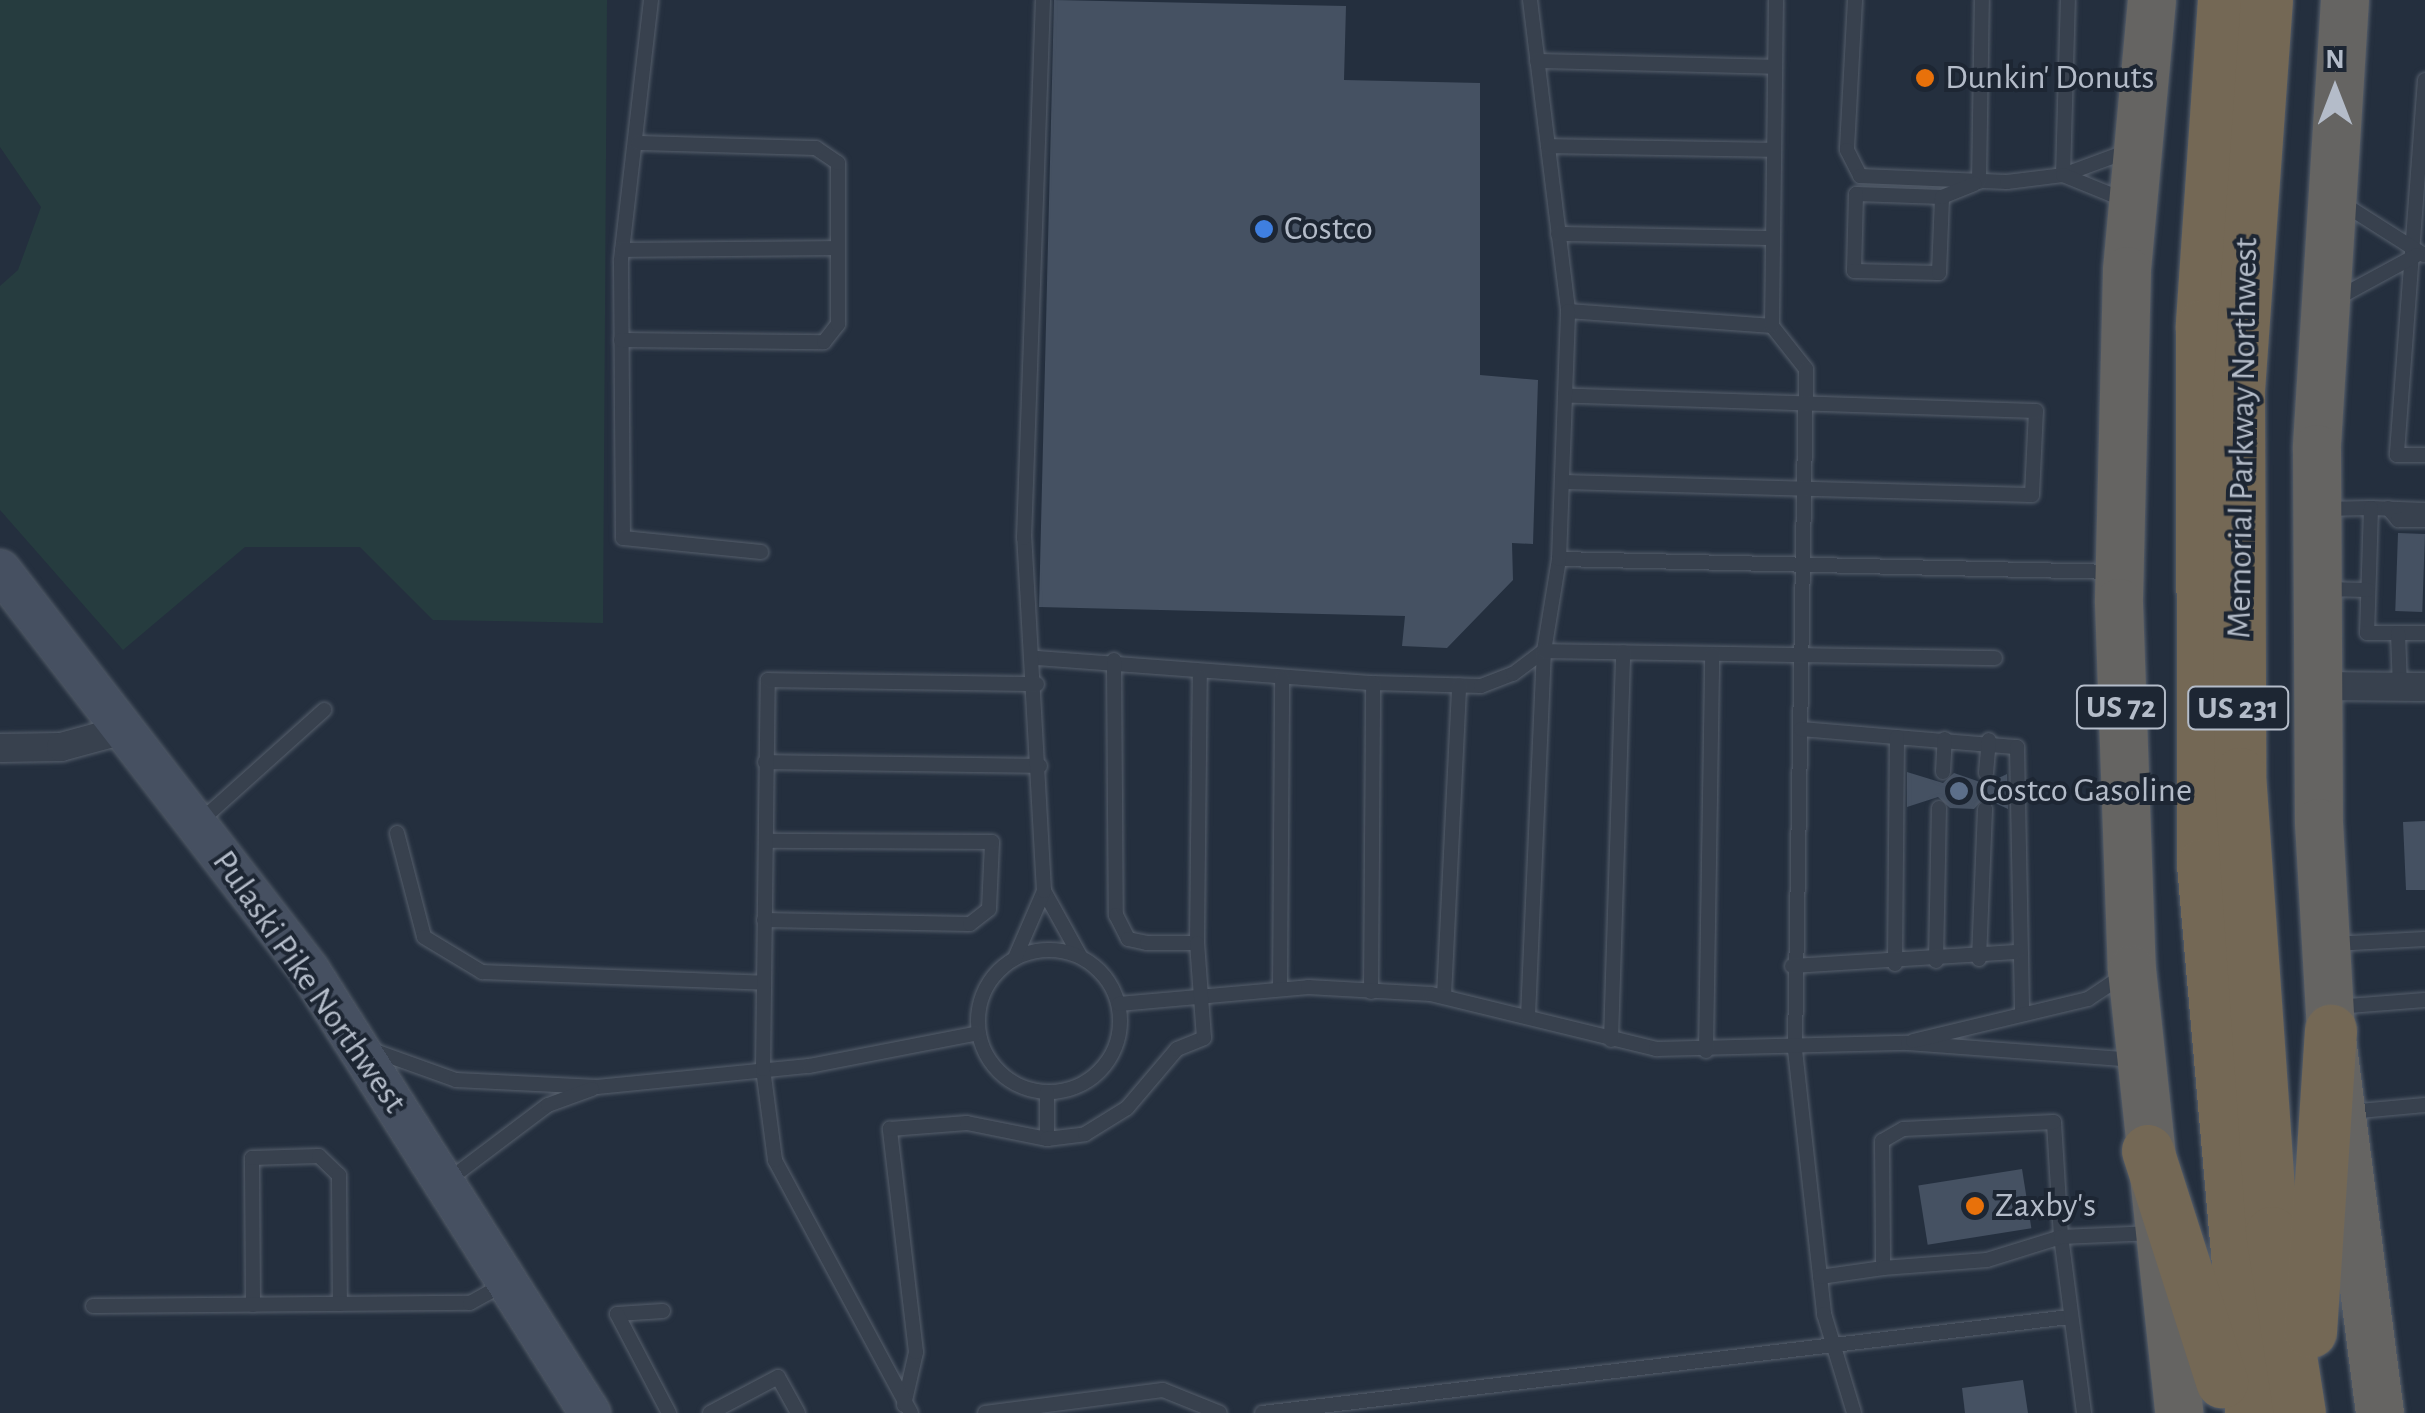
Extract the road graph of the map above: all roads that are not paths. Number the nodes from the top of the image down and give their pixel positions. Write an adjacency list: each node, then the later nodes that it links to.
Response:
1 (651, 0): 15 (lane)
2 (1043, 0): 56 (lane)
3 (1530, 0): 12 (lane)
4 (1776, 0): 13 (lane)
5 (1855, 0): 20 (lane)
6 (1982, 0): 20 (lane)
7 (2068, 0): 19 (lane)
8 (2152, 0): 17 (highway, US 72)
9 (2224, 0): 143 (highway, Memorial Parkway Northwest / US 231)
10 (2267, 0): 144 (highway, Memorial Parkway Northwest / US 231)
11 (2345, 0): 21 (highway)
12 (1537, 61): 13 (lane); 16 (lane)
13 (1775, 67): 18 (lane)
14 (2425, 80): 28 (lane)
15 (638, 143): 26 (lane); 27 (lane)
16 (1548, 146): 18 (lane); 24 (lane)
17 (2137, 148): 19 (lane); 23 (highway, US 72)
18 (1774, 150): 25 (lane)
19 (2063, 176): 20 (lane); 23 (lane)
20 (1979, 182): 22 (lane)
21 (2329, 194): 28 (lane); 29 (highway)
22 (1942, 197): 22 (lane)
23 (2131, 203): 47 (highway, US 72)
24 (1558, 234): 25 (lane); 30 (lane)
25 (1773, 238): 31 (lane)
26 (838, 248): 27 (lane); 32 (lane)
27 (622, 250): 32 (lane)
28 (2421, 255): 29 (lane); 35 (lane)
29 (2323, 306): 40 (highway)
30 (1568, 311): 31 (lane); 33 (lane)
31 (1772, 326): 34 (lane)
32 (622, 340): 43 (lane)
33 (1565, 395): 34 (lane); 36 (lane)
34 (1810, 404): 37 (lane); 37 (lane)
35 (2425, 455)
36 (1562, 482): 37 (lane); 44 (lane)
37 (1809, 491): 45 (lane)
38 (2371, 508): 39 (lane); 40 (lane); 49 (lane)
39 (2388, 508): 41 (lane); 42 (lane)
40 (2316, 509): 48 (highway)
41 (2425, 510)
42 (2425, 520)
43 (761, 552)
44 (1559, 558): 45 (lane); 52 (lane)
45 (1807, 565): 47 (lane); 55 (lane)
46 (0, 570): 67 (main road, Pulaski Pike Northwest)
47 (2120, 572): 94 (highway, US 72)
48 (2316, 589): 49 (lane); 64 (highway)
49 (2368, 590): 50 (lane)
50 (2398, 633): 51 (lane); 65 (lane)
51 (2425, 633)
52 (1544, 652): 53 (lane); 63 (lane); 103 (lane)
53 (1623, 652): 54 (lane); 106 (lane)
54 (1712, 654): 55 (lane); 110 (lane)
55 (1804, 655): 57 (lane); 68 (lane)
56 (1037, 658): 58 (lane); 61 (lane)
57 (1995, 658)
58 (1114, 660): 59 (lane); 85 (lane)
59 (1200, 677): 60 (lane); 85 (lane)
60 (1282, 678): 62 (lane); 96 (lane)
61 (1037, 684): 73 (lane); 74 (lane)
62 (1373, 684): 63 (lane); 97 (lane)
63 (1459, 686): 99 (lane)
64 (2316, 686): 65 (street); 86 (highway)
65 (2413, 687)
66 (324, 710): 79 (lane)
67 (124, 730): 72 (street); 79 (main road, Pulaski Pike Northwest)
68 (1801, 730): 69 (lane); 93 (lane)
69 (1897, 736): 70 (lane); 92 (lane)
70 (1945, 740): 71 (lane); 75 (lane)
71 (1989, 740): 76 (lane); 87 (lane)
72 (0, 748)
73 (765, 762): 74 (lane); 81 (lane)
74 (1040, 766): 82 (lane)
75 (1942, 772)
76 (1986, 774)
77 (1940, 808): 91 (lane)
78 (1985, 809): 90 (lane)
79 (197, 825): 107 (main road, Pulaski Pike Northwest)
80 (397, 833): 95 (lane)
81 (766, 841): 83 (lane); 83 (lane)
82 (1044, 891): 88 (lane); 89 (lane)
83 (764, 920): 95 (lane)
84 (2425, 940): 86 (lane)
85 (1197, 943): 98 (lane)
86 (2327, 944): 104 (highway)
87 (2017, 952): 90 (lane); 102 (lane)
88 (1080, 956): 89 (lane); 101 (lane)
89 (1015, 958): 105 (lane)
90 (1979, 958): 91 (lane)
91 (1936, 961): 92 (lane)
92 (1895, 964): 93 (lane)
93 (1792, 966): 109 (lane)
94 (2132, 970): 102 (lane); 111 (highway, US 72)
95 (764, 982): 112 (lane)
96 (1280, 988): 97 (lane); 98 (lane)
97 (1371, 992): 99 (lane)
98 (1198, 993): 101 (lane); 117 (lane)
99 (1444, 996): 103 (lane)
100 (2425, 1000): 104 (lane)
101 (1120, 1004): 114 (lane)
102 (2022, 1013): 108 (lane)
103 (1528, 1016): 106 (lane)
104 (2330, 1019): 116 (highway); 145 (highway)
105 (978, 1033): 112 (lane); 114 (lane)
106 (1611, 1040): 110 (lane)
107 (356, 1041): 113 (lane); 119 (main road, Pulaski Pike Northwest)
108 (1908, 1043): 109 (lane); 111 (lane)
109 (1795, 1050): 110 (lane); 123 (lane)
110 (1706, 1052)
111 (2140, 1062): 118 (highway, US 72)
112 (763, 1069): 113 (lane); 131 (lane)
113 (598, 1087): 119 (lane)
114 (1047, 1092): 117 (lane)
115 (2425, 1104): 116 (lane)
116 (2343, 1113): 146 (highway)
117 (1047, 1139): 131 (lane)
118 (2148, 1151): 120 (highway, US 72); 142 (highway)
119 (446, 1182): 124 (main road, Pulaski Pike Northwest)
120 (2155, 1233): 121 (lane); 141 (highway, US 72)
121 (2061, 1237): 122 (lane); 122 (lane); 129 (lane)
122 (1883, 1268): 123 (lane)
123 (1820, 1277): 130 (lane)
124 (509, 1281): 125 (lane); 132 (main road, Pulaski Pike Northwest)
125 (340, 1304): 126 (lane); 126 (lane)
126 (253, 1305): 127 (lane)
127 (94, 1306)
128 (662, 1311): 133 (lane)
129 (2070, 1318): 130 (lane); 140 (lane)
130 (1833, 1345): 138 (lane); 139 (lane)
131 (907, 1409)
132 (590, 1413)
133 (669, 1413)
134 (710, 1413): 135 (lane)
135 (798, 1413)
136 (985, 1413): 137 (lane)
137 (1220, 1413)
138 (1262, 1413)
139 (1854, 1413)
140 (2084, 1413)
141 (2180, 1413)
142 (2228, 1413)
143 (2251, 1413)
144 (2300, 1413)
145 (2314, 1413)
146 (2380, 1413)

